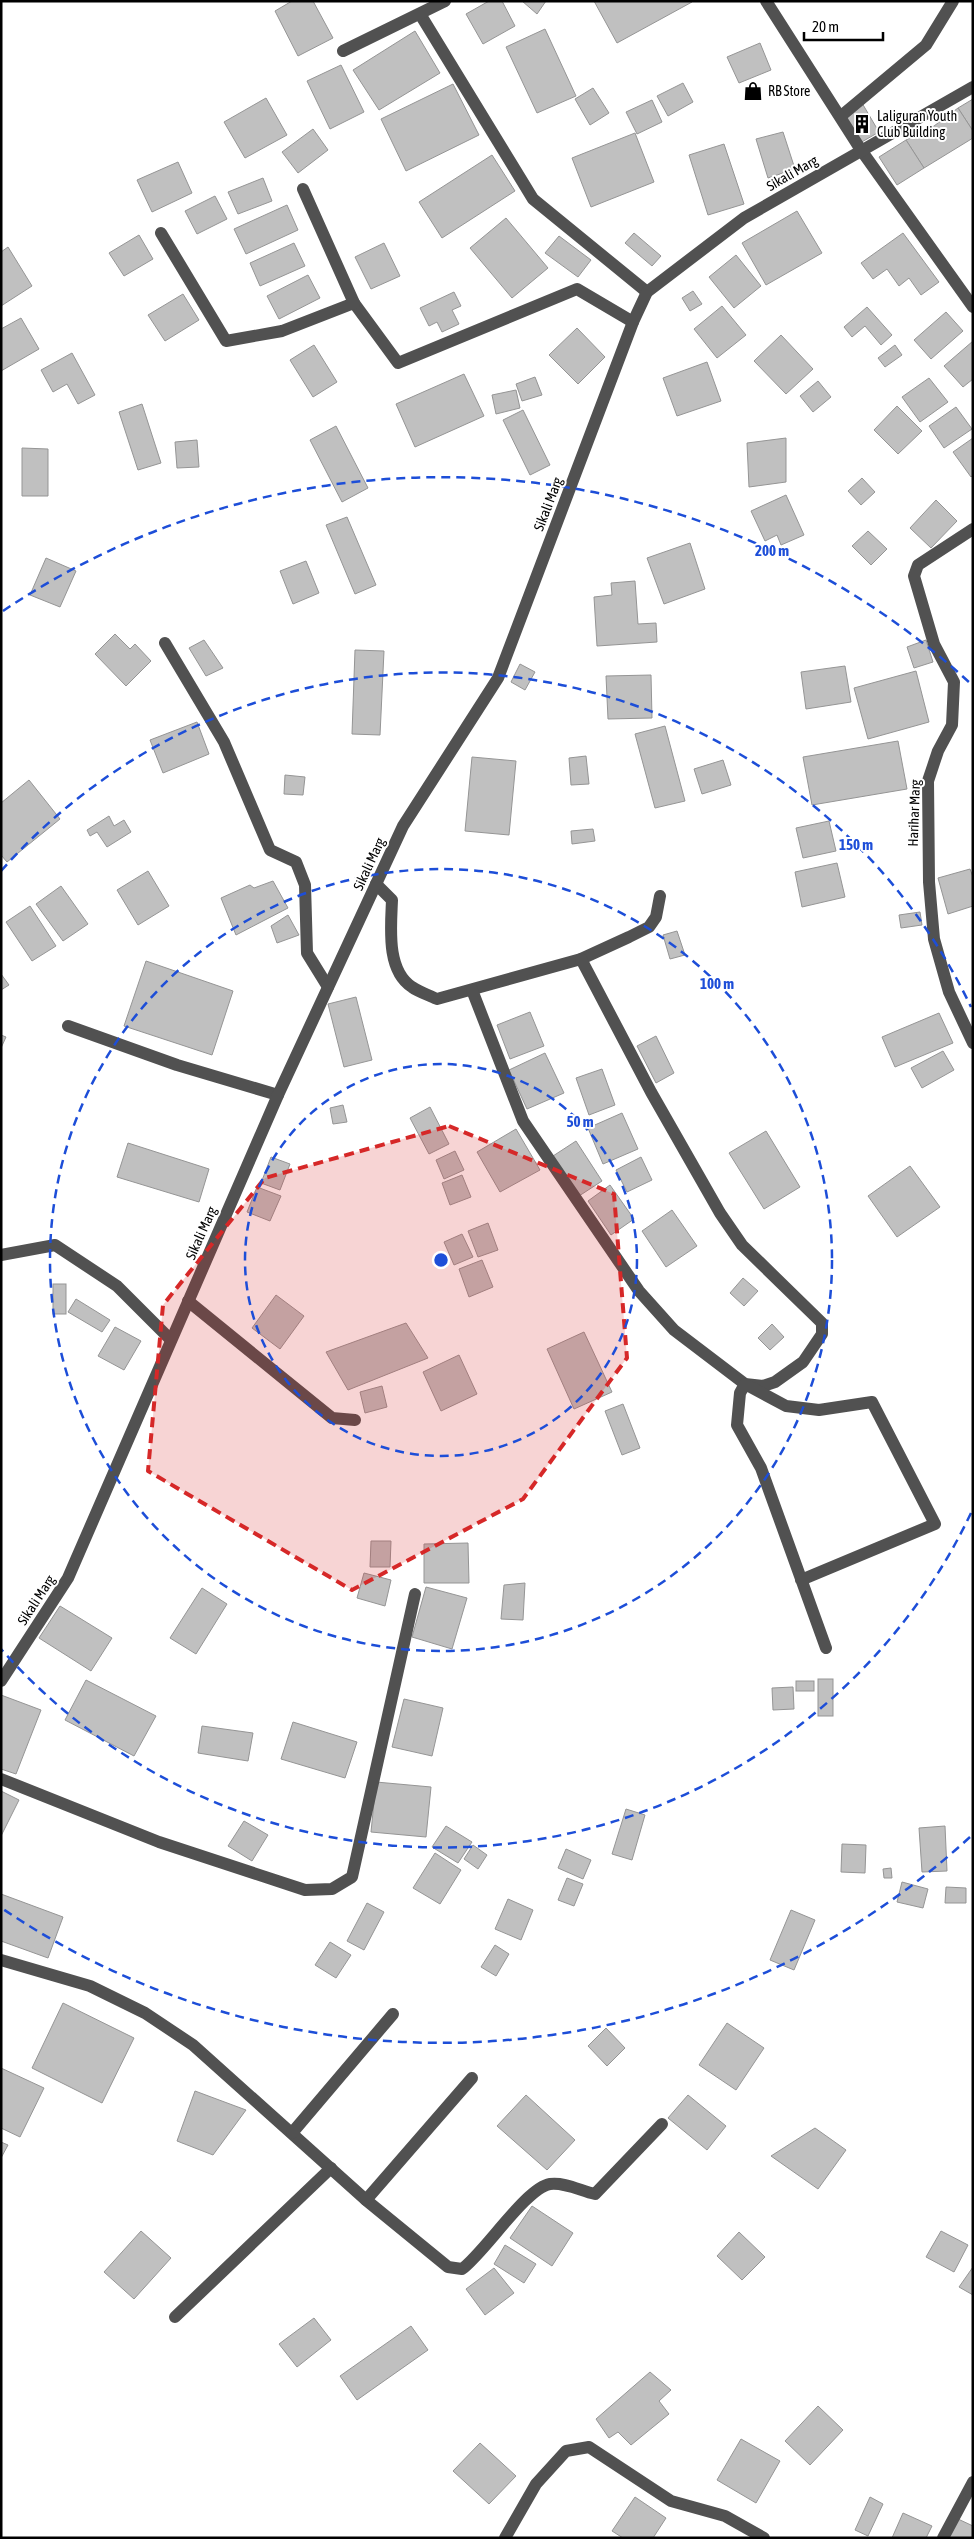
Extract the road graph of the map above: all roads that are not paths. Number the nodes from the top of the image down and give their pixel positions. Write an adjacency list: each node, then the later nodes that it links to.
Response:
1 (445, 1): 4 (street)
2 (766, 1): 7 (street)
3 (953, 1): 7 (street)
4 (420, 14): 5 (street); 11 (street)
5 (343, 51)
6 (973, 88): 8 (street, Sikali Marg)
7 (841, 116): 8 (street)
8 (861, 150): 11 (street, Sikali Marg); 13 (street)
9 (303, 189): 12 (street)
10 (162, 233): 12 (street)
11 (647, 292): 14 (street, Sikali Marg)
12 (354, 303): 14 (street)
13 (973, 307)
14 (633, 322): 17 (street, Sikali Marg)
15 (973, 528): 23 (street, Harihar Marg)
16 (165, 643): 20 (street)
17 (376, 884): 20 (street, Sikali Marg); 21 (street)
18 (660, 896): 19 (street)
19 (581, 959): 21 (street); 28 (street)
20 (328, 987): 24 (street, Sikali Marg)
21 (472, 990): 28 (street)
22 (68, 1026): 24 (street)
23 (973, 1043)
24 (278, 1094): 26 (street, Sikali Marg)
25 (1, 1255): 27 (street)
26 (188, 1302): 27 (street, Sikali Marg); 29 (street)
27 (171, 1340): 33 (street, Sikali Marg)
28 (745, 1384): 30 (street); 30 (street)
29 (355, 1420)
30 (801, 1580): 32 (street)
31 (415, 1594): 34 (street)
32 (826, 1648)
33 (1, 1680)
34 (1, 1779)
35 (1, 1960): 39 (street)
36 (393, 2014): 39 (street)
37 (472, 2078): 41 (street)
38 (662, 2124): 41 (street)
39 (292, 2132): 40 (street)
40 (331, 2168): 41 (street); 42 (street)
41 (366, 2200)
42 (175, 2317)
43 (973, 2482): 46 (street)
44 (505, 2538): 45 (street)
45 (764, 2538)
46 (943, 2538)

